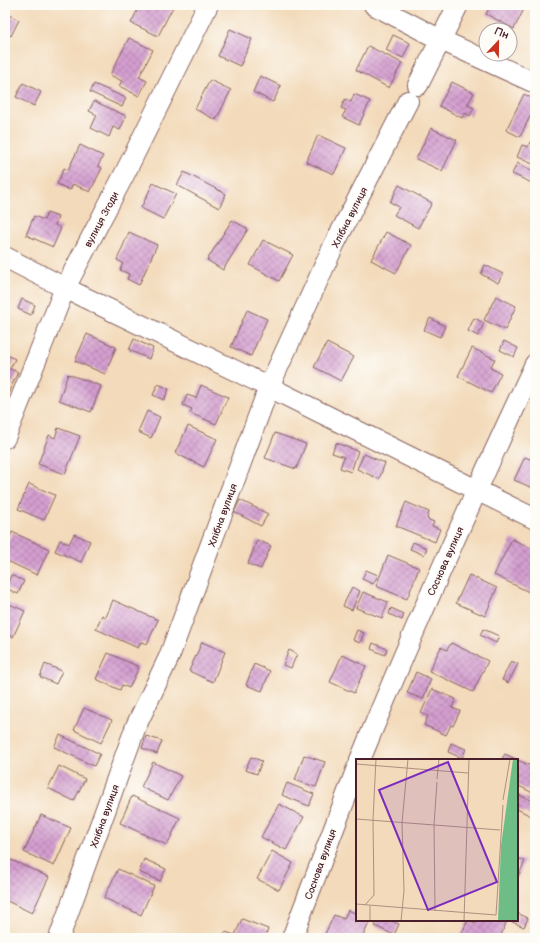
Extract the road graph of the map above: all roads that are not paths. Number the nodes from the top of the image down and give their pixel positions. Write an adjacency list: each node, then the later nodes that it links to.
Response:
1 (208, 5): 7 (street, вулиця Згоди)
2 (374, 5): 4 (street)
3 (458, 5): 4 (street, Хлібна вулиця)
4 (441, 40): 5 (street); 9 (street, Хлібна вулиця)
5 (535, 83)
6 (5, 257): 7 (street)
7 (65, 288): 9 (street); 10 (street, вулиця Згоди)
8 (535, 364): 11 (street, Соснова вулиця)
9 (269, 387): 11 (street); 15 (street, Хлібна вулиця)
10 (5, 438)
11 (476, 489): 12 (street); 13 (street, Соснова вулиця)
12 (535, 519)
13 (360, 759)
14 (356, 771): 16 (street, Соснова вулиця)
15 (59, 938)
16 (292, 938)

